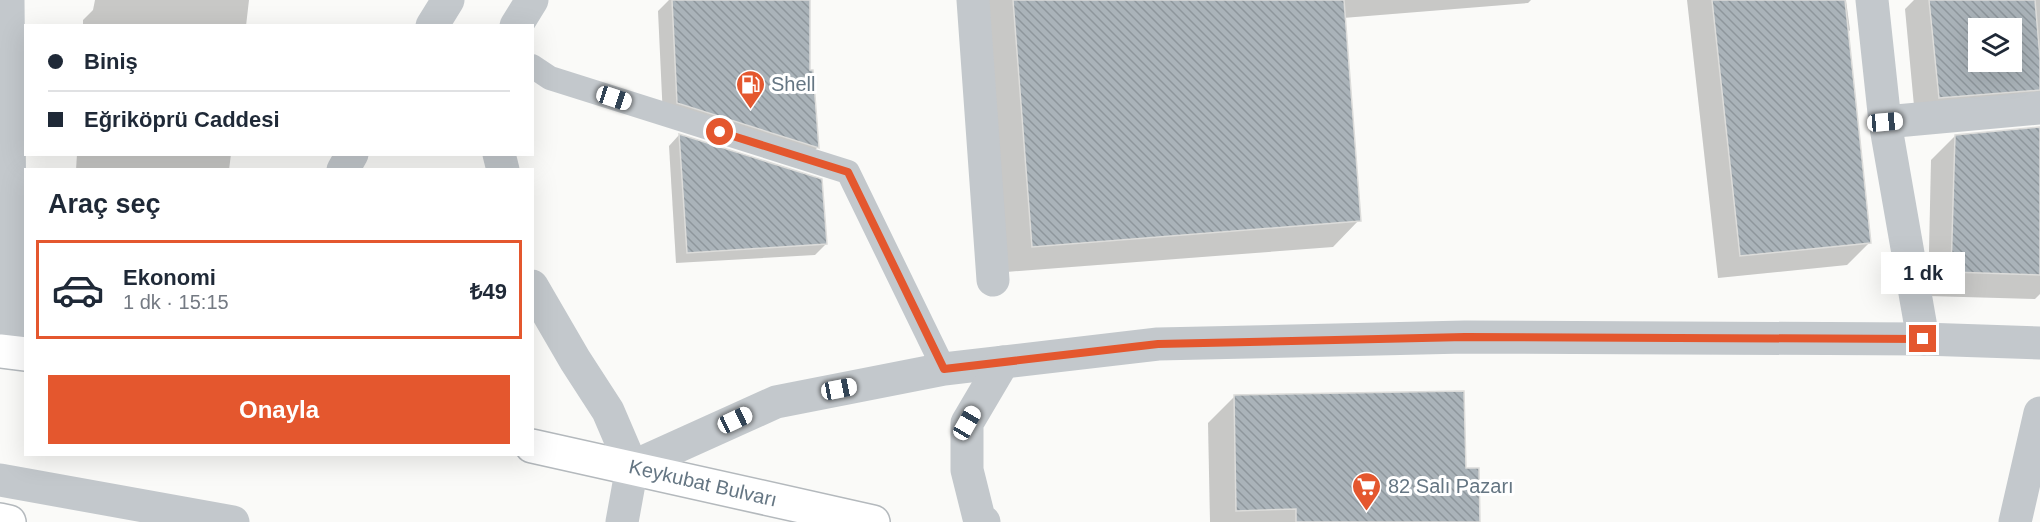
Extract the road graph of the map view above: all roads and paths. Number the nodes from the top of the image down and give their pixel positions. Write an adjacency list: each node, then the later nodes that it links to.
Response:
1 (8, 0): 13 (street)
2 (532, 0): 5 (street)
3 (973, 0): 9 (street)
4 (1872, 0): 8 (street)
5 (517, 24)
6 (534, 67): 15 (lane)
7 (2040, 108): 8 (street)
8 (1885, 122): 11 (street)
9 (993, 280)
10 (534, 289): 18 (street)
11 (1923, 339): 12 (street); 14 (street)
12 (2040, 343)
13 (12, 352)
14 (1003, 362): 15 (street); 25 (street)
15 (944, 369): 18 (street)
16 (2040, 413): 26 (street)
17 (534, 446): 18 (highway, Keykubat Bulvarı)
18 (632, 467): 23 (street); 24 (highway, Keykubat Bulvarı)
19 (0, 480): 22 (street)
20 (0, 520): 21 (highway)
21 (9, 522)
22 (232, 522)
23 (622, 522)
24 (873, 522)
25 (984, 522)
26 (2015, 522)

